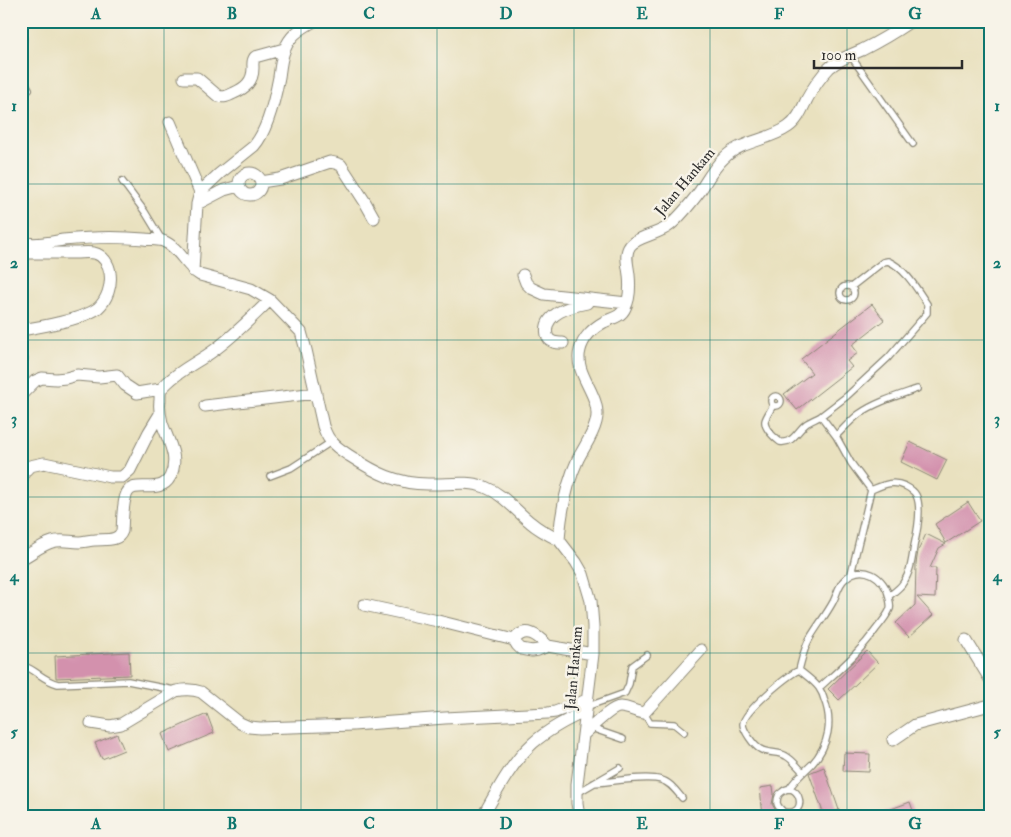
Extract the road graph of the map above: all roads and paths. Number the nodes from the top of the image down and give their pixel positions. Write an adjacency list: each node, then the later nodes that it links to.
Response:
1 (24, 21): 5 (lane)
2 (314, 21): 6 (street)
3 (910, 21): 4 (street, Jalan Hankam)
4 (897, 25): 7 (street, Jalan Hankam)
5 (22, 44)
6 (284, 49): 9 (street); 14 (street)
7 (850, 55): 12 (lane); 27 (street, Jalan Hankam)
8 (21, 75): 10 (lane)
9 (184, 78)
10 (29, 89)
11 (170, 122): 14 (street)
12 (914, 144)
13 (122, 181): 18 (lane)
14 (200, 192): 15 (street)
15 (197, 204): 16 (street); 22 (street)
16 (374, 218)
17 (94, 237): 18 (street); 19 (street); 21 (street)
18 (164, 241): 22 (street)
19 (21, 242)
20 (21, 253): 21 (street)
21 (94, 253): 28 (street)
22 (193, 271): 25 (street)
23 (523, 274): 26 (street)
24 (851, 287): 37 (lane)
25 (270, 300): 31 (street); 32 (street)
26 (598, 300): 27 (street); 29 (street)
27 (628, 304): 43 (street)
28 (21, 330)
29 (564, 344)
30 (917, 389): 38 (lane)
31 (161, 390): 33 (street); 36 (street)
32 (316, 393): 35 (street); 39 (street)
33 (21, 395)
34 (773, 405): 37 (lane)
35 (205, 406)
36 (160, 414): 41 (street); 44 (street)
37 (821, 416): 38 (lane)
38 (836, 436): 42 (lane)
39 (331, 442): 40 (lane); 43 (street)
40 (270, 476)
41 (21, 482)
42 (871, 490): 45 (lane); 46 (lane)
43 (559, 540): 52 (street, Jalan Hankam)
44 (21, 559)
45 (851, 574): 46 (lane); 55 (lane)
46 (889, 596): 57 (lane)
47 (364, 605): 48 (street)
48 (514, 640): 50 (street); 50 (street)
49 (966, 640): 56 (street)
50 (548, 646): 52 (street)
51 (701, 650): 61 (street)
52 (593, 654): 60 (street, Jalan Hankam)
53 (646, 655): 60 (lane)
54 (21, 665): 58 (lane)
55 (799, 670): 57 (lane); 68 (lane)
56 (990, 678)
57 (819, 688): 68 (lane)
58 (176, 691): 60 (street); 62 (street)
59 (990, 705): 66 (street)
60 (586, 706): 63 (street, Jalan Hankam); 74 (street)
61 (644, 713): 63 (street); 64 (lane)
62 (91, 723)
63 (588, 731): 65 (lane); 71 (street, Jalan Hankam)
64 (684, 732)
65 (623, 739)
66 (893, 740)
67 (620, 768): 69 (lane)
68 (803, 772): 70 (lane)
69 (594, 783): 71 (lane); 72 (lane)
70 (789, 789): 73 (lane); 73 (lane)
71 (577, 793): 75 (street, Jalan Hankam)
72 (682, 798)
73 (785, 814)
74 (483, 816)
75 (579, 816)

